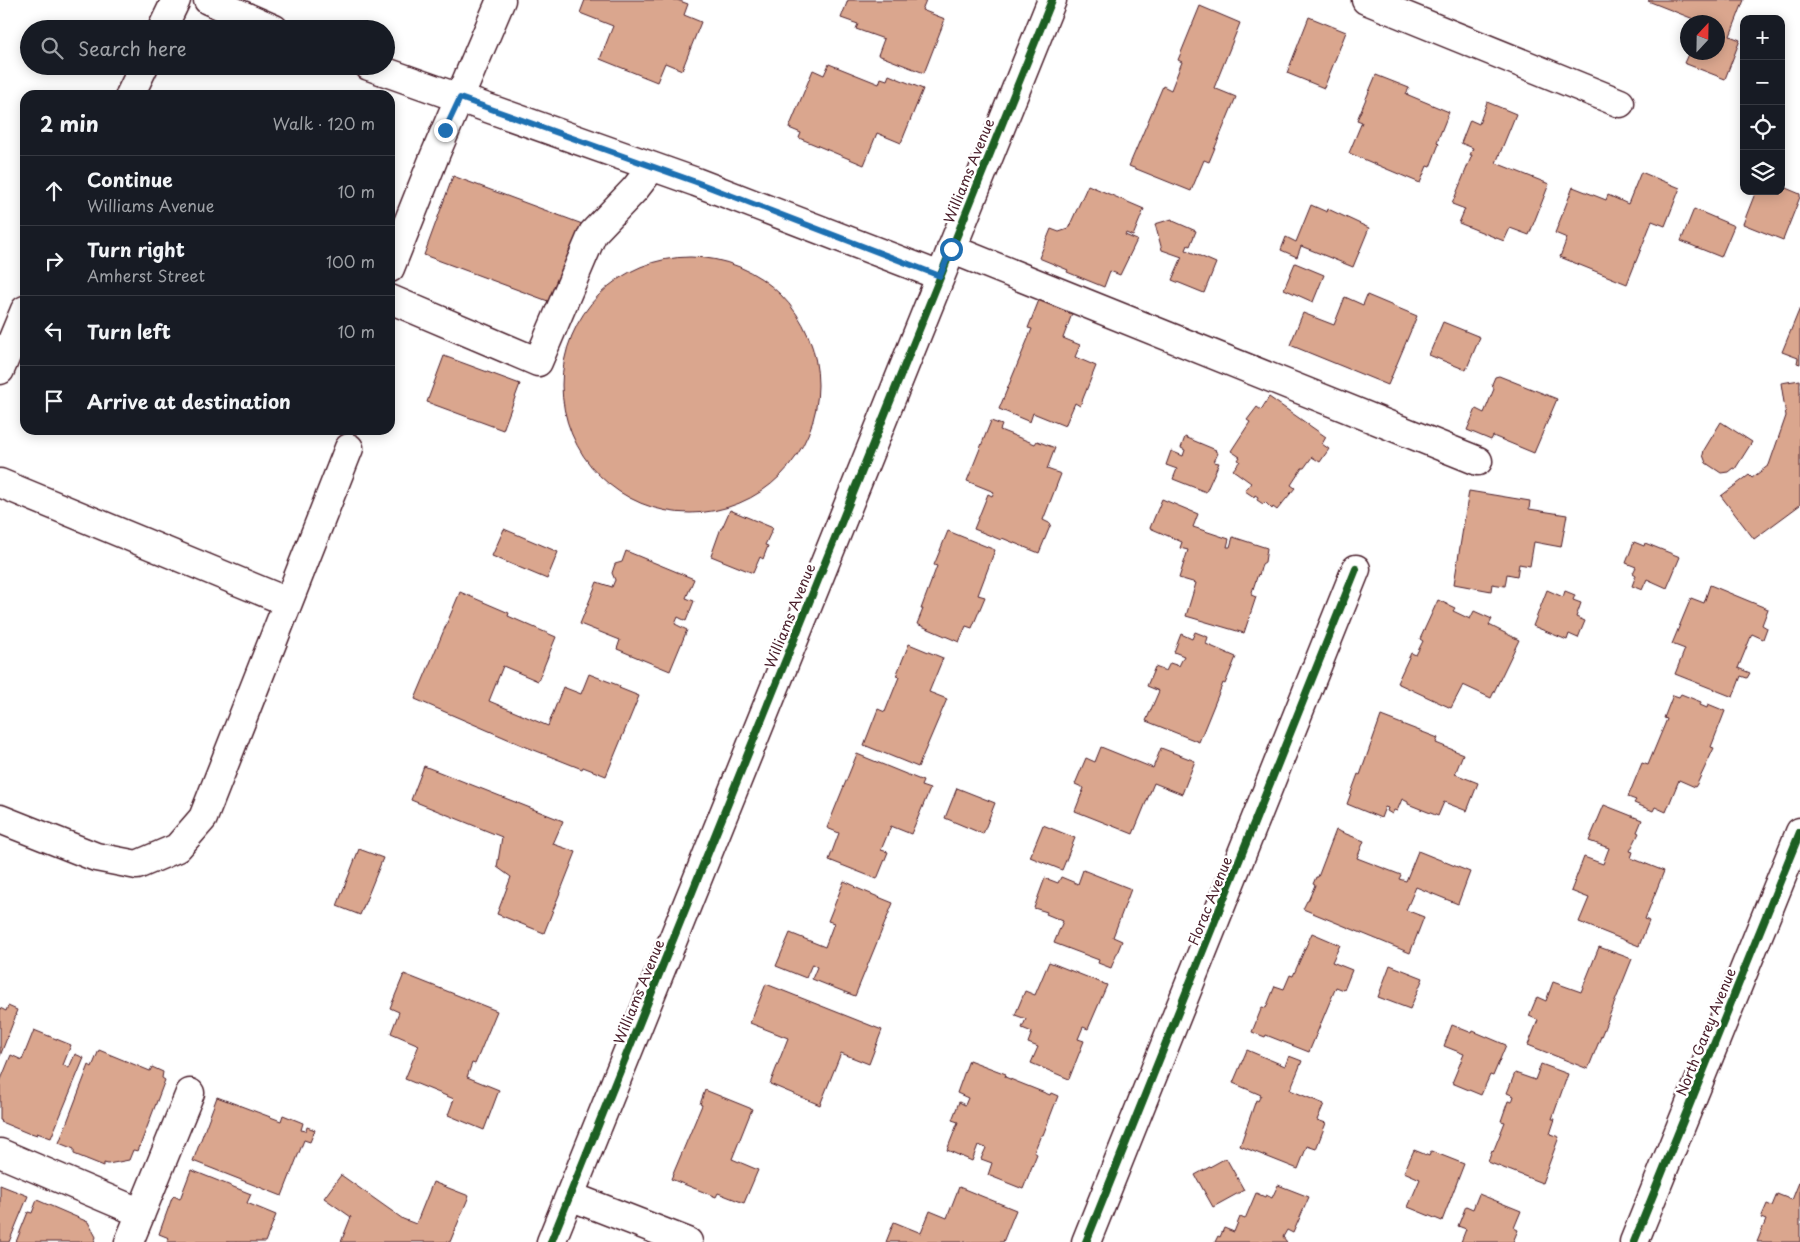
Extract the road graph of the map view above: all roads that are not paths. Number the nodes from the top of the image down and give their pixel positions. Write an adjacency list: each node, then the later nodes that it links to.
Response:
1 (176, 0): 6 (street)
2 (208, 0): 7 (street)
3 (501, 0): 11 (street)
4 (1052, 0): 14 (street, Williams Avenue)
5 (1366, 0): 12 (street)
6 (166, 20)
7 (254, 20)
8 (140, 75): 10 (street)
9 (394, 75): 11 (street)
10 (132, 90)
11 (460, 98): 13 (street); 15 (street)
12 (1620, 103)
13 (652, 166): 16 (street); 17 (street)
14 (951, 249): 16 (street, Williams Avenue); 21 (street)
15 (395, 256)
16 (940, 276): 29 (street, Williams Avenue)
17 (395, 301)
18 (20, 322): 19 (street)
19 (0, 370)
20 (349, 448): 24 (street)
21 (1478, 461)
22 (0, 483): 24 (street)
23 (1356, 569): 34 (street, Florac Avenue)
24 (288, 602): 25 (street)
25 (0, 819)
26 (1800, 832): 35 (street, North Garey Avenue)
27 (190, 1093): 30 (street)
28 (0, 1153): 30 (street)
29 (570, 1196): 32 (street, Williams Avenue); 33 (street)
30 (141, 1213): 31 (street)
31 (129, 1242)
32 (551, 1242)
33 (688, 1242)
34 (1086, 1242)
35 (1634, 1242)

